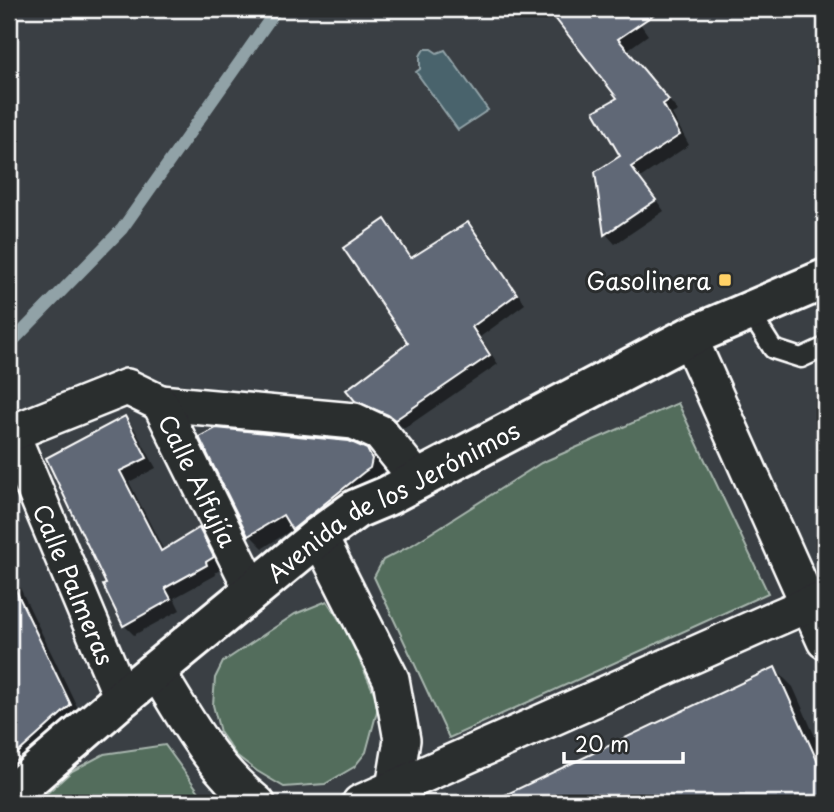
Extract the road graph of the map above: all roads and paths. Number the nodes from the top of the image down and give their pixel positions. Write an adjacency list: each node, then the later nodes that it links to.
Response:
1 (825, 279): 2 (main road, Avenida de los Jerónimos)
2 (749, 311): 3 (main road, Avenida de los Jerónimos); 4 (lane)
3 (689, 337): 7 (main road, Avenida de los Jerónimos); 10 (street)
4 (825, 347)
5 (160, 403): 6 (street, Calle Alfujía); 7 (street); 9 (street, Calle Alfujía)
6 (10, 433): 13 (street, Calle Palmeras)
7 (418, 480): 8 (main road, Avenida de los Jerónimos)
8 (319, 536): 9 (main road, Avenida de los Jerónimos); 14 (street)
9 (253, 591): 12 (main road, Avenida de los Jerónimos)
10 (817, 602): 11 (street); 14 (street)
11 (825, 641)
12 (156, 670): 13 (main road, Avenida de los Jerónimos); 16 (street)
13 (122, 698): 15 (main road, Avenida de los Jerónimos)
14 (394, 788): 17 (street)
15 (9, 796)
16 (257, 803)
17 (359, 803)

